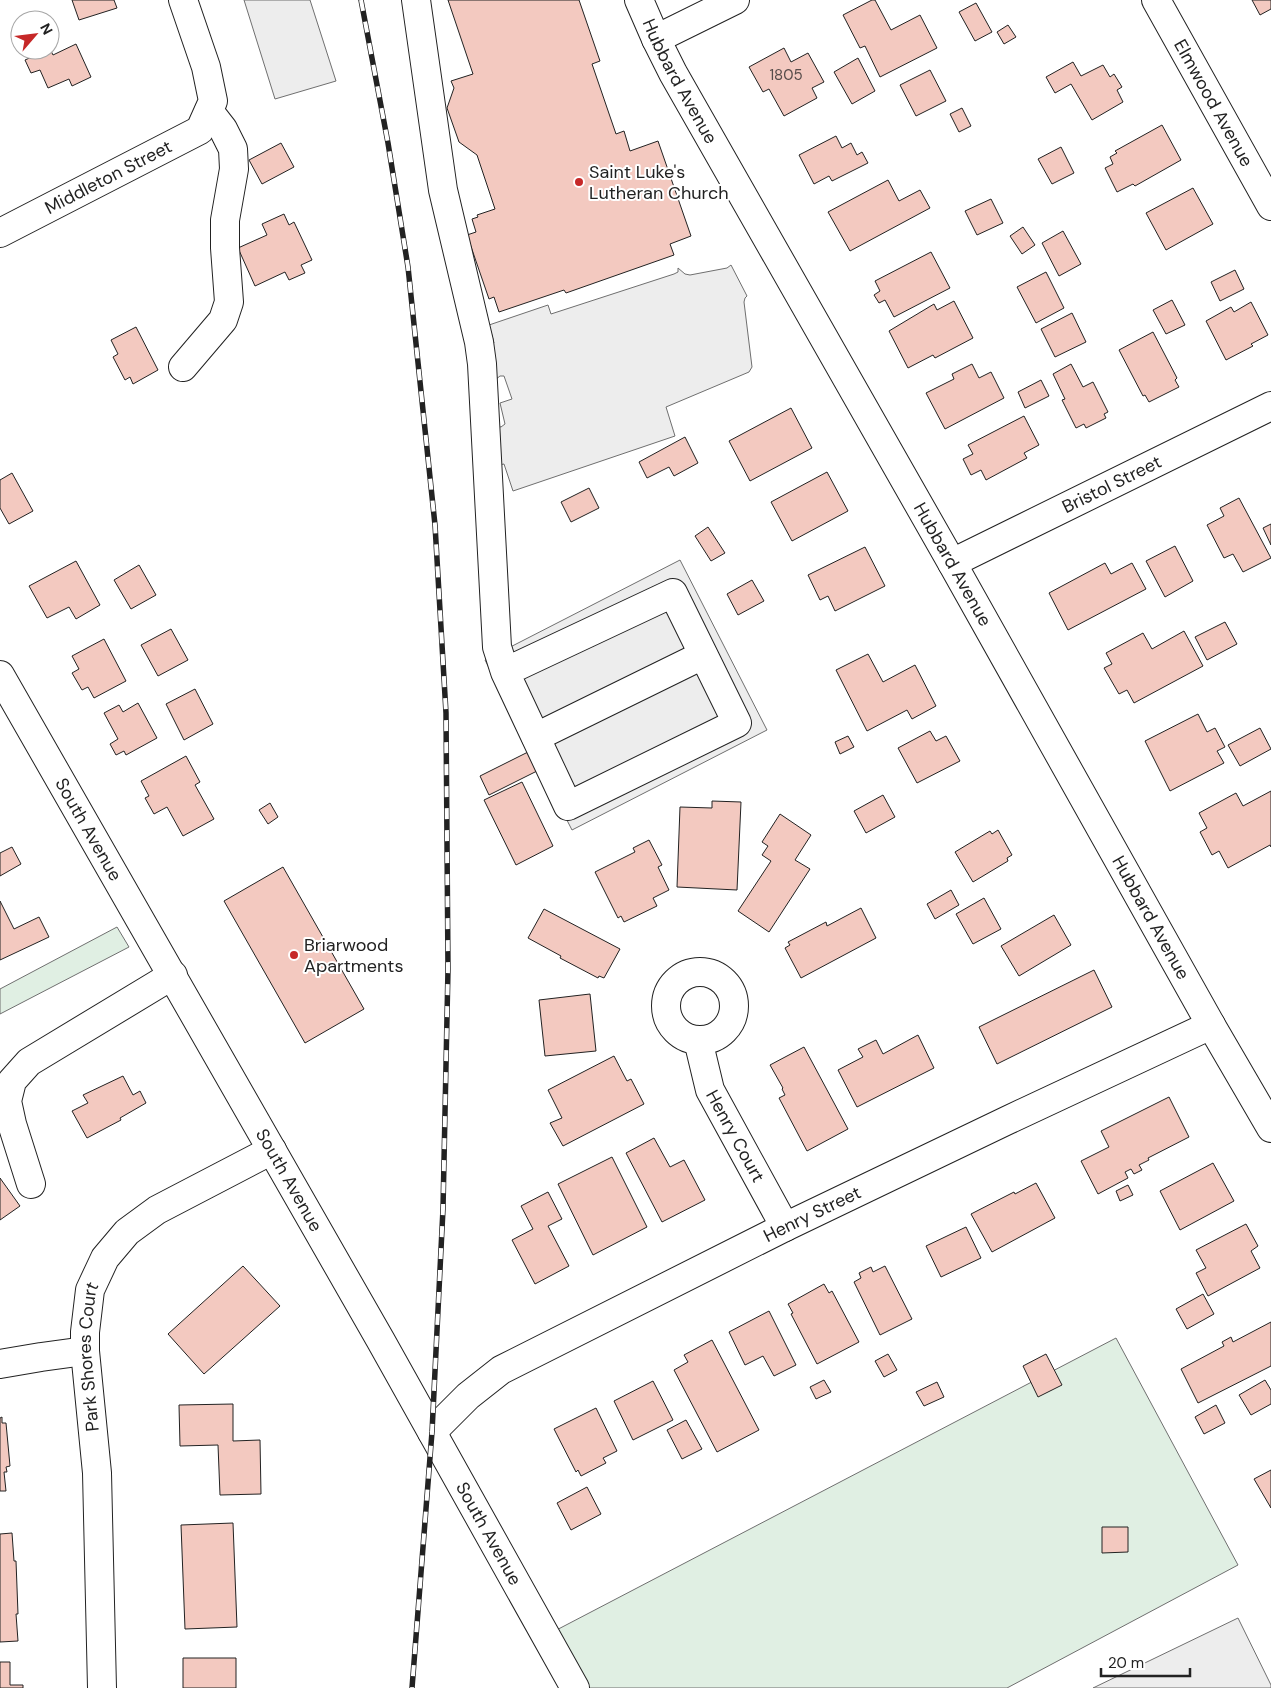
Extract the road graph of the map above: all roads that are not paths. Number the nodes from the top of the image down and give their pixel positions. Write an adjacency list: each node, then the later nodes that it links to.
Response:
1 (183, 0): 7 (street)
2 (416, 0): 14 (street)
3 (640, 0): 6 (street, Hubbard Avenue)
4 (735, 0): 6 (street)
5 (1156, 0): 8 (street, Elmwood Avenue)
6 (656, 39): 12 (street, Hubbard Avenue)
7 (209, 111): 9 (street, Middleton Street); 10 (street)
8 (1271, 206)
9 (0, 233)
10 (183, 367)
11 (1271, 406): 12 (street, Bristol Street)
12 (952, 563): 18 (street, Hubbard Avenue)
13 (704, 655): 14 (street); 16 (street); 16 (street)
14 (505, 672): 16 (street)
15 (0, 674): 17 (street, South Avenue)
16 (536, 737)
17 (173, 975): 20 (street); 23 (street, South Avenue)
18 (1211, 1025): 22 (street, Hubbard Avenue); 25 (street, Henry Street)
19 (698, 1040): 25 (street, Henry Court)
20 (10, 1071): 21 (street)
21 (4, 1101): 24 (street)
22 (1271, 1128)
23 (272, 1150): 26 (street, Park Shores Court); 28 (street, South Avenue)
24 (31, 1184)
25 (785, 1227): 28 (street, Henry Street)
26 (85, 1351): 27 (street); 29 (street, Park Shores Court)
27 (0, 1364)
28 (432, 1432): 30 (street, South Avenue)
29 (102, 1688)
30 (576, 1688)

